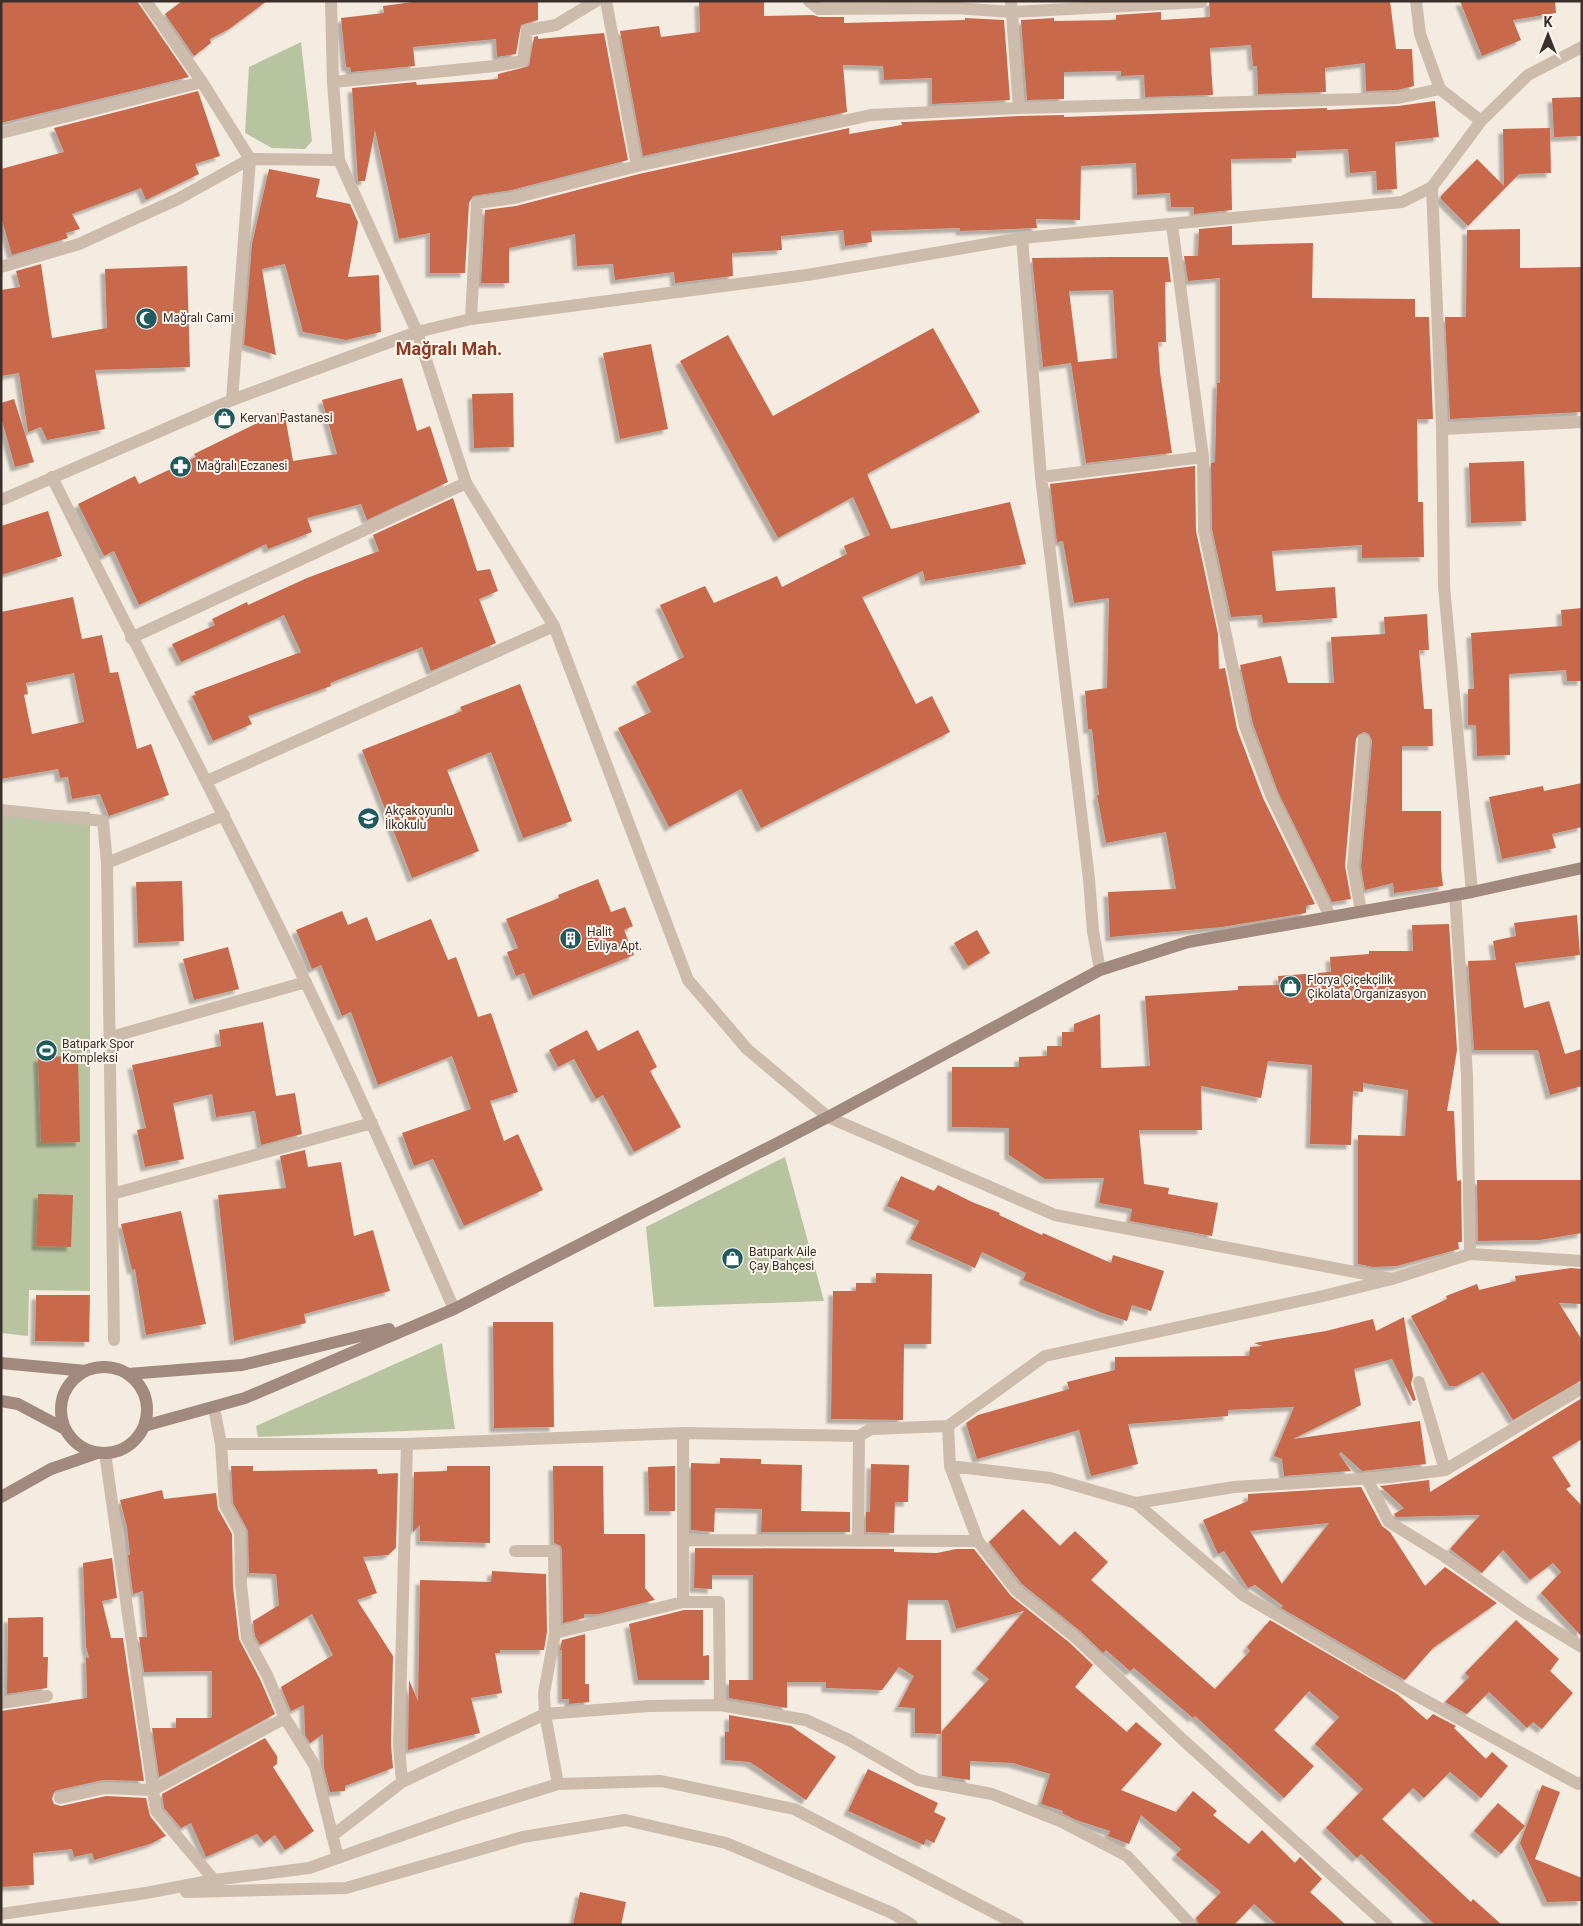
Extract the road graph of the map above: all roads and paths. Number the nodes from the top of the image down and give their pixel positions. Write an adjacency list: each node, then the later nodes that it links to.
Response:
1 (146, 1): 12 (street)
2 (331, 1): 13 (street)
3 (596, 1): 13 (street)
4 (606, 1): 20 (street)
5 (808, 1): 9 (street)
6 (1416, 1): 14 (street)
7 (1201, 2): 8 (street)
8 (1066, 4): 10 (street)
9 (860, 5): 10 (street)
10 (1011, 6): 15 (street)
11 (1582, 47): 16 (street)
12 (202, 82): 17 (street); 18 (street)
13 (333, 82): 19 (street)
14 (1440, 89): 15 (street); 16 (street)
15 (1020, 108): 20 (street)
16 (1481, 121): 21 (street)
17 (1, 133)
18 (250, 159): 19 (street); 24 (street); 27 (street)
19 (339, 160): 26 (street)
20 (637, 166): 25 (street)
21 (1432, 187): 22 (street); 29 (street)
22 (1172, 225): 23 (street); 30 (street)
23 (1022, 238): 25 (street); 32 (street)
24 (1, 267)
25 (471, 319): 26 (street)
26 (417, 332): 27 (street); 33 (street)
27 (232, 400): 31 (street)
28 (1582, 422): 29 (street)
29 (1442, 429): 43 (street)
30 (1202, 457): 32 (street); 46 (street)
31 (52, 477): 34 (street); 36 (street)
32 (1041, 477): 47 (street)
33 (466, 483): 35 (street); 36 (street)
34 (1, 500)
35 (554, 626): 38 (street); 50 (street)
36 (131, 638): 38 (street)
37 (1364, 740): 45 (street)
38 (207, 781): 40 (street)
39 (1, 810): 41 (street)
40 (224, 815): 41 (street); 48 (street)
41 (107, 863): 49 (street)
42 (1582, 868): 43 (main road)
43 (1472, 892): 44 (main road)
44 (1455, 894): 45 (main road); 53 (street)
45 (1361, 911): 46 (main road)
46 (1330, 916): 47 (main road)
47 (1100, 970): 50 (main road)
48 (306, 982): 49 (street); 51 (street)
49 (111, 1037): 52 (street)
50 (828, 1117): 55 (street); 56 (main road)
51 (372, 1123): 52 (street); 56 (street)
52 (112, 1194): 57 (street)
53 (1470, 1254): 54 (street); 55 (street)
54 (1582, 1261)
55 (1392, 1278): 66 (street)
56 (454, 1308): 60 (main road); 64 (main road)
57 (114, 1340)
58 (1, 1363): 59 (main road)
59 (86, 1371): 60 (main road); 67 (main road)
60 (128, 1374): 65 (main road)
61 (1420, 1382): 74 (street)
62 (1582, 1388): 74 (street)
63 (1, 1401): 67 (main road)
64 (214, 1408): 65 (main road); 70 (street)
65 (144, 1426): 72 (main road)
66 (948, 1426): 69 (street); 73 (street)
67 (65, 1429): 72 (main road)
68 (683, 1433): 69 (street); 71 (street); 79 (street)
69 (859, 1436): 78 (street)
70 (220, 1444): 71 (street); 89 (street)
71 (407, 1444): 90 (street)
72 (101, 1453): 76 (main road); 93 (street)
73 (950, 1466): 77 (street); 80 (street)
74 (1445, 1470): 75 (street)
75 (1367, 1479): 77 (street); 84 (street)
76 (1, 1497)
77 (1136, 1504): 91 (street)
78 (858, 1539): 79 (street); 80 (street)
79 (683, 1540): 82 (street)
80 (978, 1541): 103 (street)
81 (515, 1551): 83 (street)
82 (683, 1602): 83 (street); 87 (street)
83 (555, 1634): 88 (street)
84 (1582, 1647)
85 (47, 1696): 86 (street)
86 (1, 1703)
87 (720, 1705): 88 (street); 102 (street)
88 (545, 1714): 90 (street); 92 (street)
89 (285, 1718): 93 (street); 95 (street)
90 (402, 1782): 95 (street)
91 (1582, 1782)
92 (558, 1784): 96 (street); 101 (street)
93 (153, 1790): 94 (street); 97 (street)
94 (60, 1798)
95 (332, 1836): 96 (street)
96 (338, 1858): 97 (street)
97 (214, 1880): 98 (street)
98 (146, 1893): 99 (street); 100 (street)
99 (1, 1914)
100 (912, 1925)
101 (1018, 1925)
102 (1191, 1925)
103 (1387, 1925)

